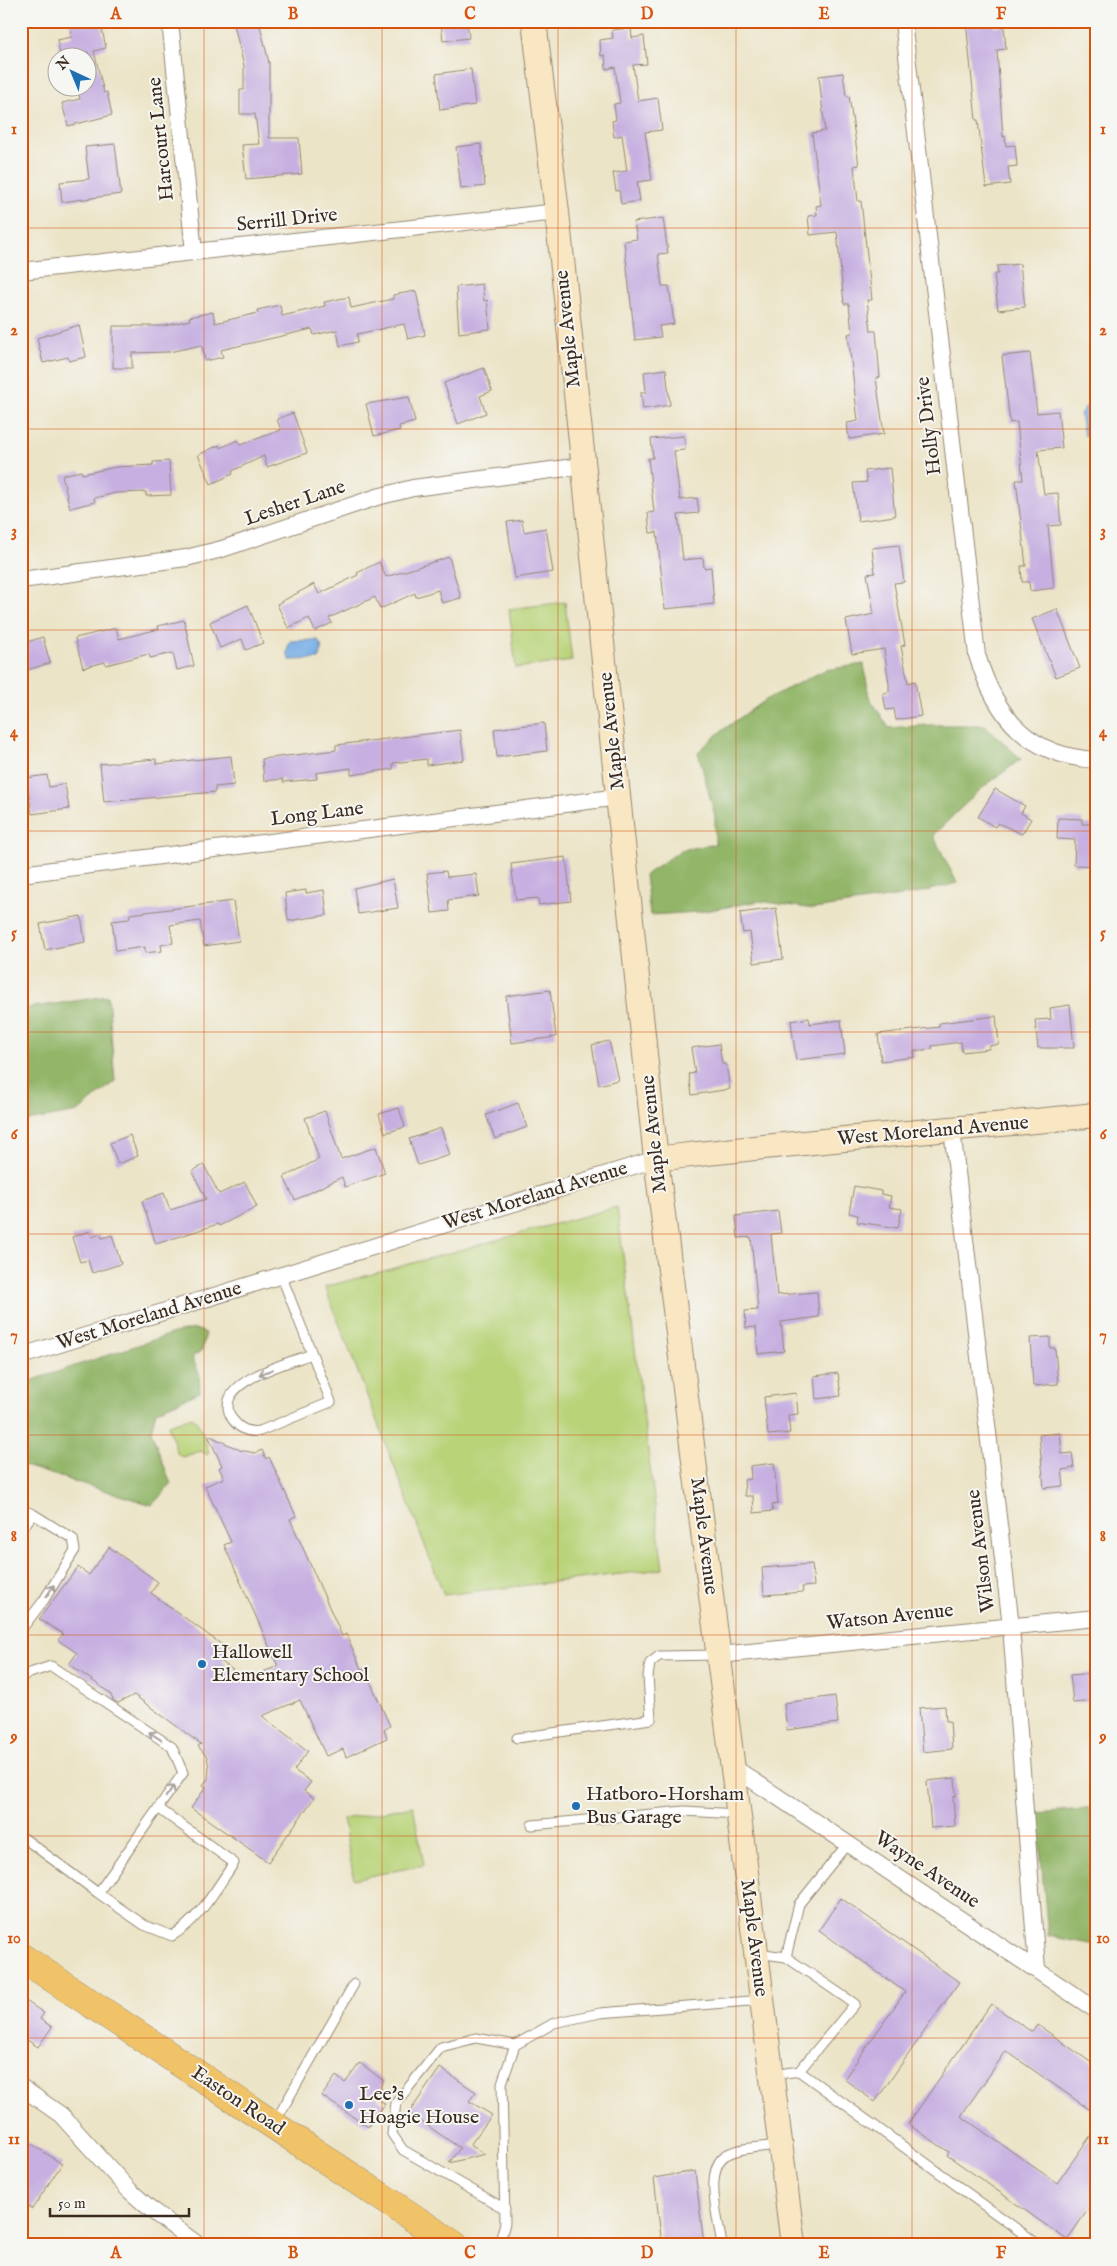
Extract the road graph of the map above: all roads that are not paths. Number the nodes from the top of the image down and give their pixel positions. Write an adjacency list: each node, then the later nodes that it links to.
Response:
1 (170, 21): 5 (street, Harcourt Lane)
2 (534, 21): 4 (street, Maple Avenue)
3 (903, 21): 9 (street, Holly Drive)
4 (556, 212): 5 (street, Serrill Drive); 7 (street, Maple Avenue)
5 (194, 252): 6 (street, Serrill Drive)
6 (21, 271)
7 (582, 466): 8 (street, Lesher Lane); 10 (street, Maple Avenue)
8 (21, 580)
9 (1096, 760)
10 (619, 797): 11 (street, Long Lane); 14 (street, Maple Avenue)
11 (21, 874)
12 (1096, 1115): 13 (street, West Moreland Avenue)
13 (952, 1130): 14 (street, West Moreland Avenue); 22 (street, Wilson Avenue)
14 (656, 1159): 15 (street, West Moreland Avenue); 24 (street, Maple Avenue)
15 (281, 1275): 16 (lane); 17 (street, West Moreland Avenue)
16 (312, 1354): 16 (lane, one-way to 16)
17 (21, 1356)
18 (21, 1509): 19 (lane)
19 (33, 1514): 20 (lane); 23 (lane, one-way to 19)
20 (21, 1530)
21 (1096, 1618): 22 (street, Watson Avenue)
22 (1012, 1626): 24 (street, Watson Avenue); 37 (street, Wilson Avenue)
23 (21, 1630)
24 (719, 1655): 26 (lane); 27 (street, Maple Avenue)
25 (21, 1679): 28 (lane, one-way to 25)
26 (517, 1738)
27 (733, 1767): 29 (street, Maple Avenue); 32 (street, Wayne Avenue)
28 (158, 1808): 33 (lane); 33 (lane)
29 (739, 1814): 30 (lane); 34 (street, Maple Avenue)
30 (532, 1825)
31 (21, 1836): 33 (lane)
32 (848, 1843): 36 (lane); 37 (street, Wayne Avenue)
33 (98, 1893)
34 (756, 1952): 36 (lane); 39 (street, Maple Avenue)
35 (21, 1957): 45 (highway, Easton Road)
36 (786, 1957): 42 (lane)
37 (1037, 1969): 40 (street, Wayne Avenue)
38 (354, 1984): 45 (lane)
39 (762, 2000): 41 (lane); 43 (street, Maple Avenue)
40 (1096, 2010)
41 (515, 2045): 47 (lane); 47 (lane)
42 (799, 2071): 43 (lane); 53 (lane)
43 (772, 2075): 46 (street, Maple Avenue)
44 (21, 2087): 48 (street)
45 (273, 2124): 49 (highway, Easton Road)
46 (780, 2144): 51 (lane); 52 (street, Maple Avenue)
47 (505, 2209): 50 (lane)
48 (198, 2245)
49 (454, 2245)
50 (499, 2245)
51 (722, 2245)
52 (793, 2245)
53 (1039, 2245)

